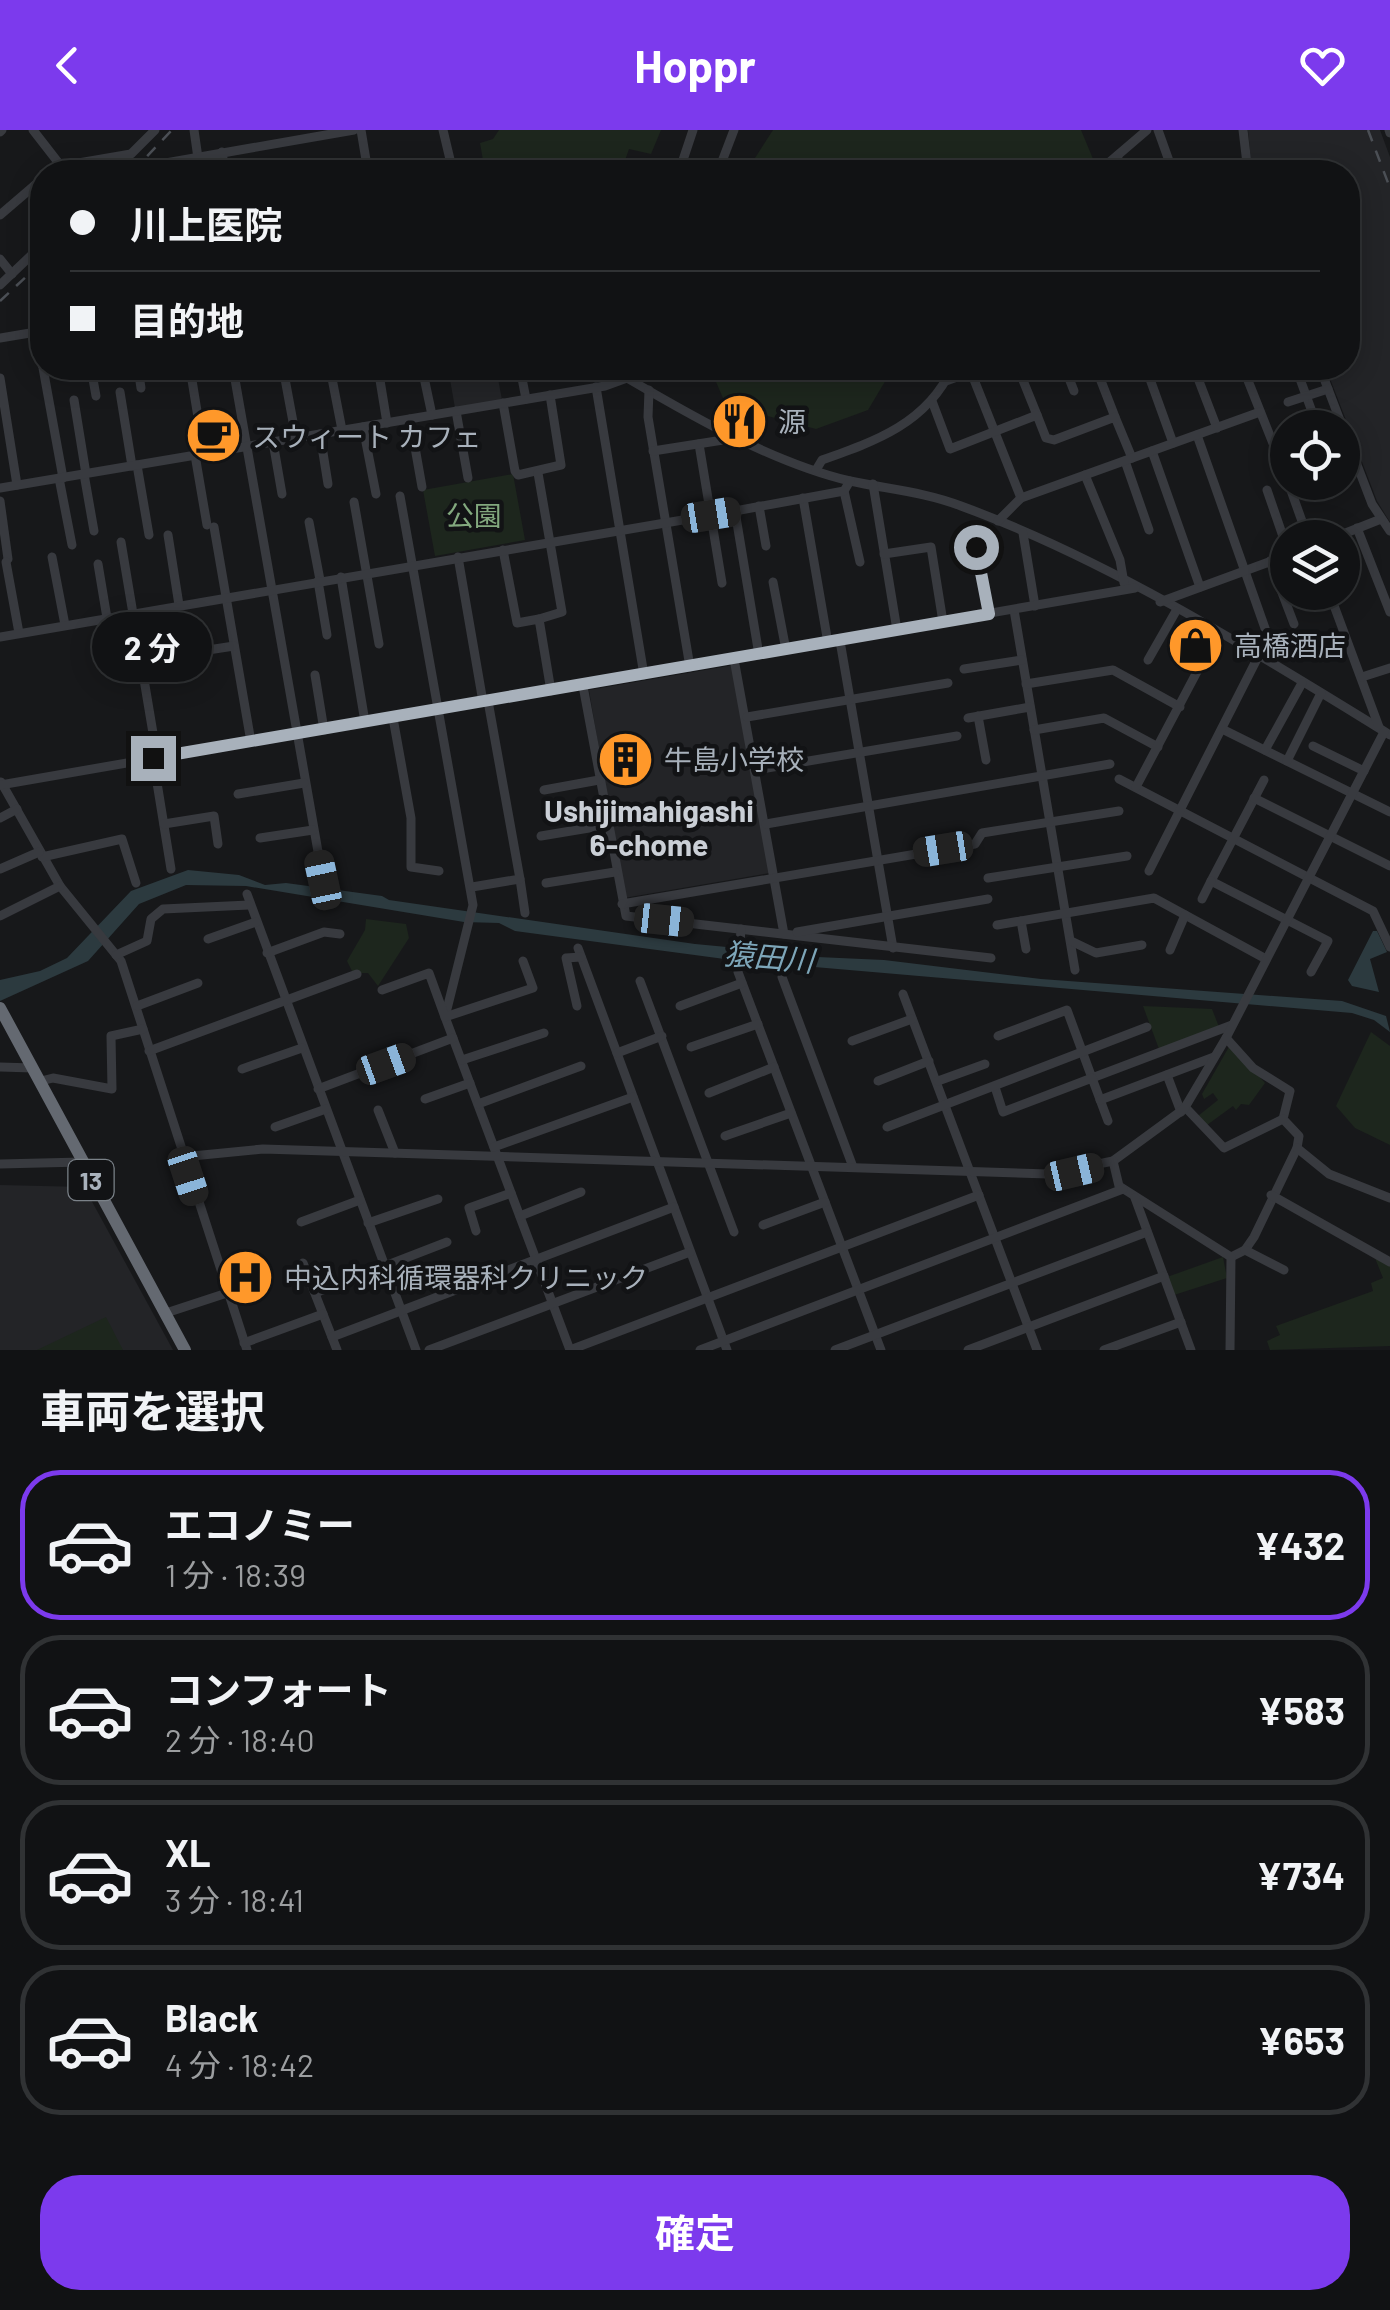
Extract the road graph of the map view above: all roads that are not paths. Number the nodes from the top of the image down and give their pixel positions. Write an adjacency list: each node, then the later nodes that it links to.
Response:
1 (32, 130): 15 (street)
2 (155, 130): 14 (street)
3 (194, 130): 12 (street)
4 (358, 130): 11 (street); 20 (street)
5 (443, 130): 21 (street)
6 (692, 130): 22 (street)
7 (734, 130): 23 (street)
8 (1147, 130): 13 (street)
9 (1158, 130): 26 (street)
10 (1243, 130): 27 (street)
11 (222, 152): 12 (street); 19 (street)
12 (197, 156): 17 (street); 18 (street)
13 (1117, 156): 24 (street); 25 (street)
14 (116, 157): 16 (street)
15 (56, 160)
16 (98, 160)
17 (178, 160)
18 (198, 160)
19 (223, 160)
20 (365, 160)
21 (450, 160)
22 (682, 160)
23 (723, 160)
24 (1112, 160)
25 (1118, 160)
26 (1169, 160)
27 (1247, 160)
28 (30, 189): 29 (street)
29 (0, 214)
30 (30, 257): 32 (street)
31 (0, 259): 32 (street)
32 (12, 274): 33 (street)
33 (0, 285)
34 (30, 334): 35 (street)
35 (0, 338)
36 (0, 378): 110 (street)
37 (45, 380): 105 (street)
38 (93, 380): 66 (street)
39 (140, 380): 59 (street)
40 (191, 380): 97 (street)
41 (236, 380): 94 (street)
42 (285, 380): 90 (street)
43 (332, 380): 84 (street)
44 (380, 380): 81 (street)
45 (425, 380): 77 (street)
46 (522, 380): 68 (street)
47 (621, 380): 60 (street)
48 (631, 380): 62 (street)
49 (974, 380): 85 (street)
50 (1023, 380): 78 (street)
51 (1070, 380): 63 (street)
52 (1100, 380): 79 (street)
53 (1150, 380): 92 (street)
54 (1199, 380): 83 (street)
55 (1248, 380): 76 (street)
56 (1300, 380): 67 (street)
57 (1325, 380): 61 (street)
58 (946, 381): 70 (street)
59 (141, 388)
60 (596, 388): 65 (street); 131 (street)
61 (1328, 389): 67 (street); 74 (street)
62 (649, 390): 87 (street); 95 (street)
63 (1074, 391)
64 (120, 392): 99 (street)
65 (550, 395): 68 (street); 102 (street)
66 (96, 396)
67 (1306, 396): 71 (street); 73 (street)
68 (526, 399): 72 (street)
69 (74, 400): 103 (street)
70 (932, 401): 85 (street); 100 (street)
71 (1288, 402)
72 (503, 403): 75 (street); 102 (street)
73 (1311, 410)
74 (1336, 410)
75 (456, 411): 77 (street); 106 (street)
76 (1260, 412): 83 (street); 89 (street)
77 (432, 415): 80 (street)
78 (1037, 415): 79 (street); 85 (street)
79 (1114, 417): 98 (street)
80 (410, 419): 81 (street); 111 (street)
81 (388, 422): 82 (street)
82 (364, 427): 84 (street); 116 (street)
83 (1217, 428): 88 (street)
84 (342, 430): 86 (street)
85 (994, 433): 119 (street)
86 (320, 434): 90 (street); 108 (street)
87 (732, 434): 93 (street); 100 (street)
88 (1197, 435): 92 (street); 152 (street)
89 (1270, 437)
90 (296, 438): 91 (street)
91 (273, 442): 94 (street); 115 (street)
92 (1174, 443): 96 (street)
93 (699, 444): 95 (street); 124 (street)
94 (248, 446): 97 (street); 160 (street)
95 (653, 451): 129 (street)
96 (1152, 451): 98 (street); 159 (street)
97 (200, 454): 99 (street); 162 (street)
98 (1128, 460): 104 (street); 132 (street)
99 (134, 465): 103 (street); 137 (street)
100 (816, 470): 107 (street)
101 (1360, 472): 126 (street)
102 (538, 473): 140 (street)
103 (85, 474): 105 (street); 133 (street)
104 (1085, 475): 119 (street); 158 (street)
105 (61, 478): 110 (street); 141 (street)
106 (468, 478)
107 (850, 481): 109 (street); 114 (street)
108 (328, 484)
109 (873, 484): 127 (street); 145 (street)
110 (17, 485): 112 (street)
111 (422, 486)
112 (0, 488)
113 (1267, 490): 125 (street)
114 (844, 491): 118 (street); 149 (street)
115 (282, 494)
116 (376, 494)
117 (400, 496): 151 (street)
118 (804, 498): 122 (street); 185 (street)
119 (1021, 498): 127 (street)
120 (0, 501): 180 (street)
121 (354, 502): 153 (street)
122 (759, 506): 123 (street); 142 (street)
123 (736, 511): 124 (street); 190 (street)
124 (711, 515): 129 (street); 156 (street)
125 (1277, 520)
126 (1381, 520): 130 (street); 134 (street)
127 (998, 521): 135 (street)
128 (309, 522): 155 (street)
129 (665, 523): 131 (street); 195 (street)
130 (1360, 527)
131 (619, 530): 140 (street); 199 (street)
132 (1149, 530)
133 (94, 531)
134 (1390, 531)
135 (1023, 533): 158 (street); 165 (street)
136 (1360, 533): 170 (street)
137 (149, 534)
138 (168, 535): 164 (street)
139 (120, 542): 171 (street)
140 (549, 542): 144 (street); 174 (street)
141 (72, 545)
142 (766, 546)
143 (976, 547): 172 (street)
144 (504, 550): 147 (street); 174 (street)
145 (884, 554): 175 (street); 178 (street)
146 (52, 556): 177 (street)
147 (458, 557): 151 (street); 208 (street)
148 (1270, 561): 152 (street)
149 (860, 562)
150 (98, 564): 173 (street)
151 (411, 565): 153 (street); 211 (street)
152 (1244, 571): 159 (street); 179 (street)
153 (365, 573): 154 (street); 186 (street)
154 (341, 577): 155 (street); 214 (street)
155 (319, 580): 160 (street); 182 (street)
156 (722, 582)
157 (774, 582): 189 (street)
158 (1124, 583): 161 (street)
159 (1200, 587): 163 (street)
160 (273, 588): 162 (street); 219 (street)
161 (1135, 588): 163 (street); 165 (street)
162 (226, 597): 164 (street); 187 (street)
163 (1160, 602): 169 (street)
164 (179, 605): 171 (street)
165 (1035, 606): 166 (street)
166 (1014, 610): 172 (street); 193 (street)
167 (1289, 610): 176 (street)
168 (1336, 610): 200 (street)
169 (1176, 611): 181 (street); 194 (street)
170 (1390, 612)
171 (133, 613): 173 (street); 226 (street)
172 (989, 614): 175 (street)
173 (107, 618): 177 (street)
174 (538, 619): 205 (street)
175 (943, 622): 178 (street)
176 (1294, 624)
177 (64, 625): 180 (street)
178 (897, 630): 184 (street)
179 (1266, 632)
180 (19, 633): 183 (street)
181 (1217, 634): 191 (street); 210 (street)
182 (327, 635)
183 (0, 636)
184 (840, 640): 185 (street); 207 (street)
185 (828, 643): 189 (street)
186 (379, 644)
187 (234, 646): 188 (street); 221 (street)
188 (208, 650)
189 (786, 650): 190 (street)
190 (759, 655): 192 (street)
191 (1258, 658): 202 (street); 215 (street)
192 (734, 659): 195 (street); 213 (street)
193 (1022, 660): 197 (street); 203 (street)
194 (1148, 660)
195 (690, 667): 199 (street)
196 (1390, 668): 200 (street)
197 (964, 669)
198 (315, 675): 216 (street)
199 (644, 675): 204 (street)
200 (1362, 678): 218 (street)
201 (948, 683): 207 (street)
202 (1302, 683): 206 (street); 224 (street)
203 (1026, 684): 209 (street); 210 (street)
204 (583, 686): 205 (street); 234 (street)
205 (551, 691): 208 (street)
206 (1321, 694): 218 (street); 228 (street)
207 (851, 700): 213 (street); 225 (street)
208 (486, 702): 211 (street); 271 (street)
209 (1030, 706): 217 (street); 227 (street)
210 (1180, 706): 223 (street)
211 (437, 710): 212 (street); 278 (street)
212 (393, 718): 214 (street); 266 (street)
213 (746, 718): 230 (street)
214 (365, 722): 216 (street)
215 (1222, 729): 224 (street); 245 (street)
216 (324, 730): 219 (street)
217 (1034, 730): 223 (street); 232 (street)
218 (1386, 730): 231 (street)
219 (295, 734): 221 (street); 236 (street)
220 (957, 736): 225 (street)
221 (250, 742): 226 (street)
222 (1312, 746): 231 (street)
223 (1158, 747): 238 (street)
224 (1265, 750): 228 (street)
225 (859, 752): 230 (street); 243 (street)
226 (155, 758): 237 (street); 250 (street)
227 (986, 760)
228 (1287, 761): 241 (street)
229 (1110, 764): 232 (street)
230 (755, 770): 252 (street)
231 (1364, 771): 241 (street)
232 (1041, 774): 243 (street); 249 (street)
233 (1118, 779): 238 (street)
234 (599, 780): 239 (street); 251 (street)
235 (1264, 780): 242 (street)
236 (304, 782): 240 (street); 253 (street)
237 (1, 783): 244 (street)
238 (1136, 787): 245 (street)
239 (544, 790)
240 (238, 794)
241 (1352, 794): 247 (street); 255 (street)
242 (1254, 798): 255 (street); 256 (street)
243 (868, 805): 252 (street); 261 (street)
244 (17, 809): 248 (street); 259 (street)
245 (1180, 810): 256 (street); 267 (street)
246 (1119, 811): 249 (street)
247 (1390, 812)
248 (0, 818)
249 (1048, 822): 261 (street); 263 (street)
250 (164, 824): 258 (street); 265 (street)
251 (607, 824): 254 (street); 268 (street)
252 (766, 824): 272 (street)
253 (313, 830): 257 (street); 273 (street)
254 (541, 836)
255 (1331, 836): 262 (street); 269 (street)
256 (1233, 837): 269 (street); 274 (street)
257 (260, 838)
258 (218, 844)
259 (41, 855): 264 (street); 275 (street); 277 (street)
260 (1127, 856): 263 (street)
261 (878, 860): 272 (street); 284 (street)
262 (1390, 866)
263 (1058, 868): 270 (street); 283 (street)
264 (0, 869)
265 (170, 869)
266 (439, 871)
267 (1148, 871)
268 (615, 872): 276 (street); 281 (street)
269 (1308, 877): 287 (street); 297 (street)
270 (988, 878)
271 (520, 879): 278 (street); 282 (street)
272 (775, 879): 281 (street); 292 (street)
273 (323, 880)
274 (1211, 881): 280 (street); 287 (street)
275 (136, 883)
276 (546, 884)
277 (60, 886): 285 (street); 301 (street)
278 (472, 887): 320 (street)
279 (988, 899): 284 (street)
280 (1202, 899)
281 (622, 904): 293 (street)
282 (525, 913)
283 (1067, 913): 286 (street); 288 (street); 295 (street)
284 (888, 915): 292 (street); 298 (street)
285 (0, 916)
286 (1185, 916): 300 (street); 304 (street)
287 (1286, 920): 304 (street); 307 (street)
288 (1021, 921): 290 (street); 299 (street)
289 (256, 922): 294 (street); 301 (street); 302 (street)
290 (998, 924)
291 (340, 934): 302 (street)
292 (784, 934): 293 (street); 298 (street)
293 (740, 935): 312 (street)
294 (208, 939)
295 (1071, 941): 296 (street); 306 (street)
296 (1142, 945)
297 (1390, 947)
298 (893, 948): 303 (street)
299 (1026, 949)
300 (1170, 950)
301 (114, 952): 316 (street)
302 (267, 953): 315 (street)
303 (991, 958)
304 (1266, 960): 322 (street)
305 (524, 961): 320 (street)
306 (1075, 970)
307 (1311, 972)
308 (357, 974): 315 (street)
309 (782, 977): 380 (street)
310 (640, 980): 327 (street)
311 (198, 983): 316 (street)
312 (742, 983): 318 (street); 323 (street)
313 (382, 990): 320 (street)
314 (903, 994): 321 (street)
315 (286, 1004): 333 (street); 334 (street)
316 (136, 1006): 325 (street)
317 (577, 1006): 335 (street)
318 (680, 1006)
319 (0, 1008): 344 (highway, 13)
320 (445, 1016): 329 (street)
321 (912, 1019): 331 (street); 339 (street)
322 (1235, 1020): 330 (street); 347 (street)
323 (758, 1024): 332 (street); 343 (street)
324 (1147, 1027): 336 (street)
325 (143, 1029): 334 (street); 348 (street)
326 (544, 1033): 338 (street)
327 (662, 1036): 335 (street); 378 (street)
328 (998, 1036): 336 (street)
329 (453, 1038): 338 (street); 353 (street)
330 (1226, 1038): 337 (street); 364 (street)
331 (852, 1041)
332 (691, 1047)
333 (302, 1048): 345 (street); 353 (street)
334 (149, 1052): 373 (street)
335 (616, 1053): 355 (street)
336 (1083, 1054): 347 (street); 352 (street)
337 (1215, 1057): 346 (street); 361 (street)
338 (462, 1060): 351 (street)
339 (930, 1061): 349 (street); 350 (street)
340 (984, 1064): 350 (street)
341 (581, 1066): 358 (street)
342 (0, 1067): 344 (street)
343 (774, 1067): 354 (street); 363 (street)
344 (33, 1068): 348 (highway, 13)
345 (242, 1069)
346 (1167, 1075): 357 (street); 361 (street)
347 (1092, 1078): 352 (street); 357 (street)
348 (40, 1081): 375 (highway, 13)
349 (878, 1081)
350 (938, 1081): 359 (street)
351 (470, 1083): 356 (street); 358 (street)
352 (995, 1087): 359 (street)
353 (318, 1089): 360 (street)
354 (709, 1094)
355 (632, 1097): 370 (street); 376 (street)
356 (425, 1099)
357 (1100, 1100): 365 (street)
358 (478, 1104): 370 (street)
359 (948, 1106): 367 (street); 381 (street)
360 (326, 1109): 366 (street); 371 (street)
361 (1183, 1109): 364 (street); 374 (street)
362 (378, 1110): 372 (street)
363 (790, 1113): 368 (street); 379 (street)
364 (1283, 1119): 369 (street)
365 (1108, 1121)
366 (275, 1126)
367 (887, 1127)
368 (726, 1136)
369 (1297, 1148): 386 (street); 388 (street)
370 (496, 1151): 372 (street); 376 (street); 384 (street)
371 (342, 1152): 372 (street); 373 (street); 390 (street)
372 (395, 1152)
373 (182, 1157): 415 (street)
374 (1113, 1161): 381 (street); 382 (street)
375 (82, 1162): 377 (street); 419 (highway, 13)
376 (658, 1163): 378 (street); 392 (street)
377 (0, 1164)
378 (708, 1164): 379 (street); 398 (street)
379 (811, 1166): 380 (street); 391 (street)
380 (853, 1167): 381 (street)
381 (970, 1172): 385 (street)
382 (1122, 1189): 387 (street); 400 (street)
383 (581, 1192): 393 (street)
384 (511, 1193): 393 (street); 397 (street)
385 (978, 1194): 400 (street); 402 (street)
386 (1271, 1195): 403 (street); 407 (street)
387 (1134, 1197): 399 (street); 405 (street)
388 (1390, 1198)
389 (438, 1199): 395 (street)
390 (360, 1200): 394 (street); 395 (street)
391 (825, 1202): 396 (street); 402 (street)
392 (674, 1207): 404 (street); 406 (street)
393 (520, 1216): 406 (street)
394 (301, 1222)
395 (368, 1224): 409 (street)
396 (762, 1225)
397 (476, 1231)
398 (734, 1232)
399 (1147, 1232): 411 (street); 412 (street)
400 (995, 1239): 412 (street); 413 (street)
401 (447, 1242): 409 (street)
402 (841, 1245): 413 (street); 416 (street)
403 (1246, 1250): 405 (street); 410 (street)
404 (690, 1252): 416 (street); 417 (street)
405 (1231, 1257): 439 (street)
406 (536, 1260): 417 (street); 418 (street)
407 (1390, 1262)
408 (303, 1263): 414 (street)
409 (384, 1266): 414 (street); 418 (street)
410 (1284, 1270)
411 (1164, 1276): 421 (street); 422 (street)
412 (1012, 1283): 422 (street); 423 (street)
413 (858, 1289): 423 (street); 425 (street)
414 (315, 1292): 420 (street)
415 (226, 1293): 419 (street); 426 (street)
416 (708, 1297): 425 (street); 431 (street)
417 (553, 1304): 430 (street); 431 (street)
418 (401, 1309): 424 (street); 429 (street)
419 (166, 1313): 427 (highway, 13)
420 (323, 1314): 424 (street); 426 (street)
421 (1181, 1322): 437 (street); 438 (street)
422 (1028, 1327): 435 (street); 436 (street)
423 (875, 1334): 433 (street); 434 (street)
424 (332, 1337): 428 (street)
425 (726, 1346): 432 (street)
426 (245, 1347)
427 (186, 1350)
428 (337, 1350)
429 (416, 1350)
430 (429, 1350)
431 (570, 1350)
432 (700, 1350)
433 (835, 1350)
434 (881, 1350)
435 (968, 1350)
436 (1037, 1350)
437 (1104, 1350)
438 (1191, 1350)
439 (1230, 1350)

